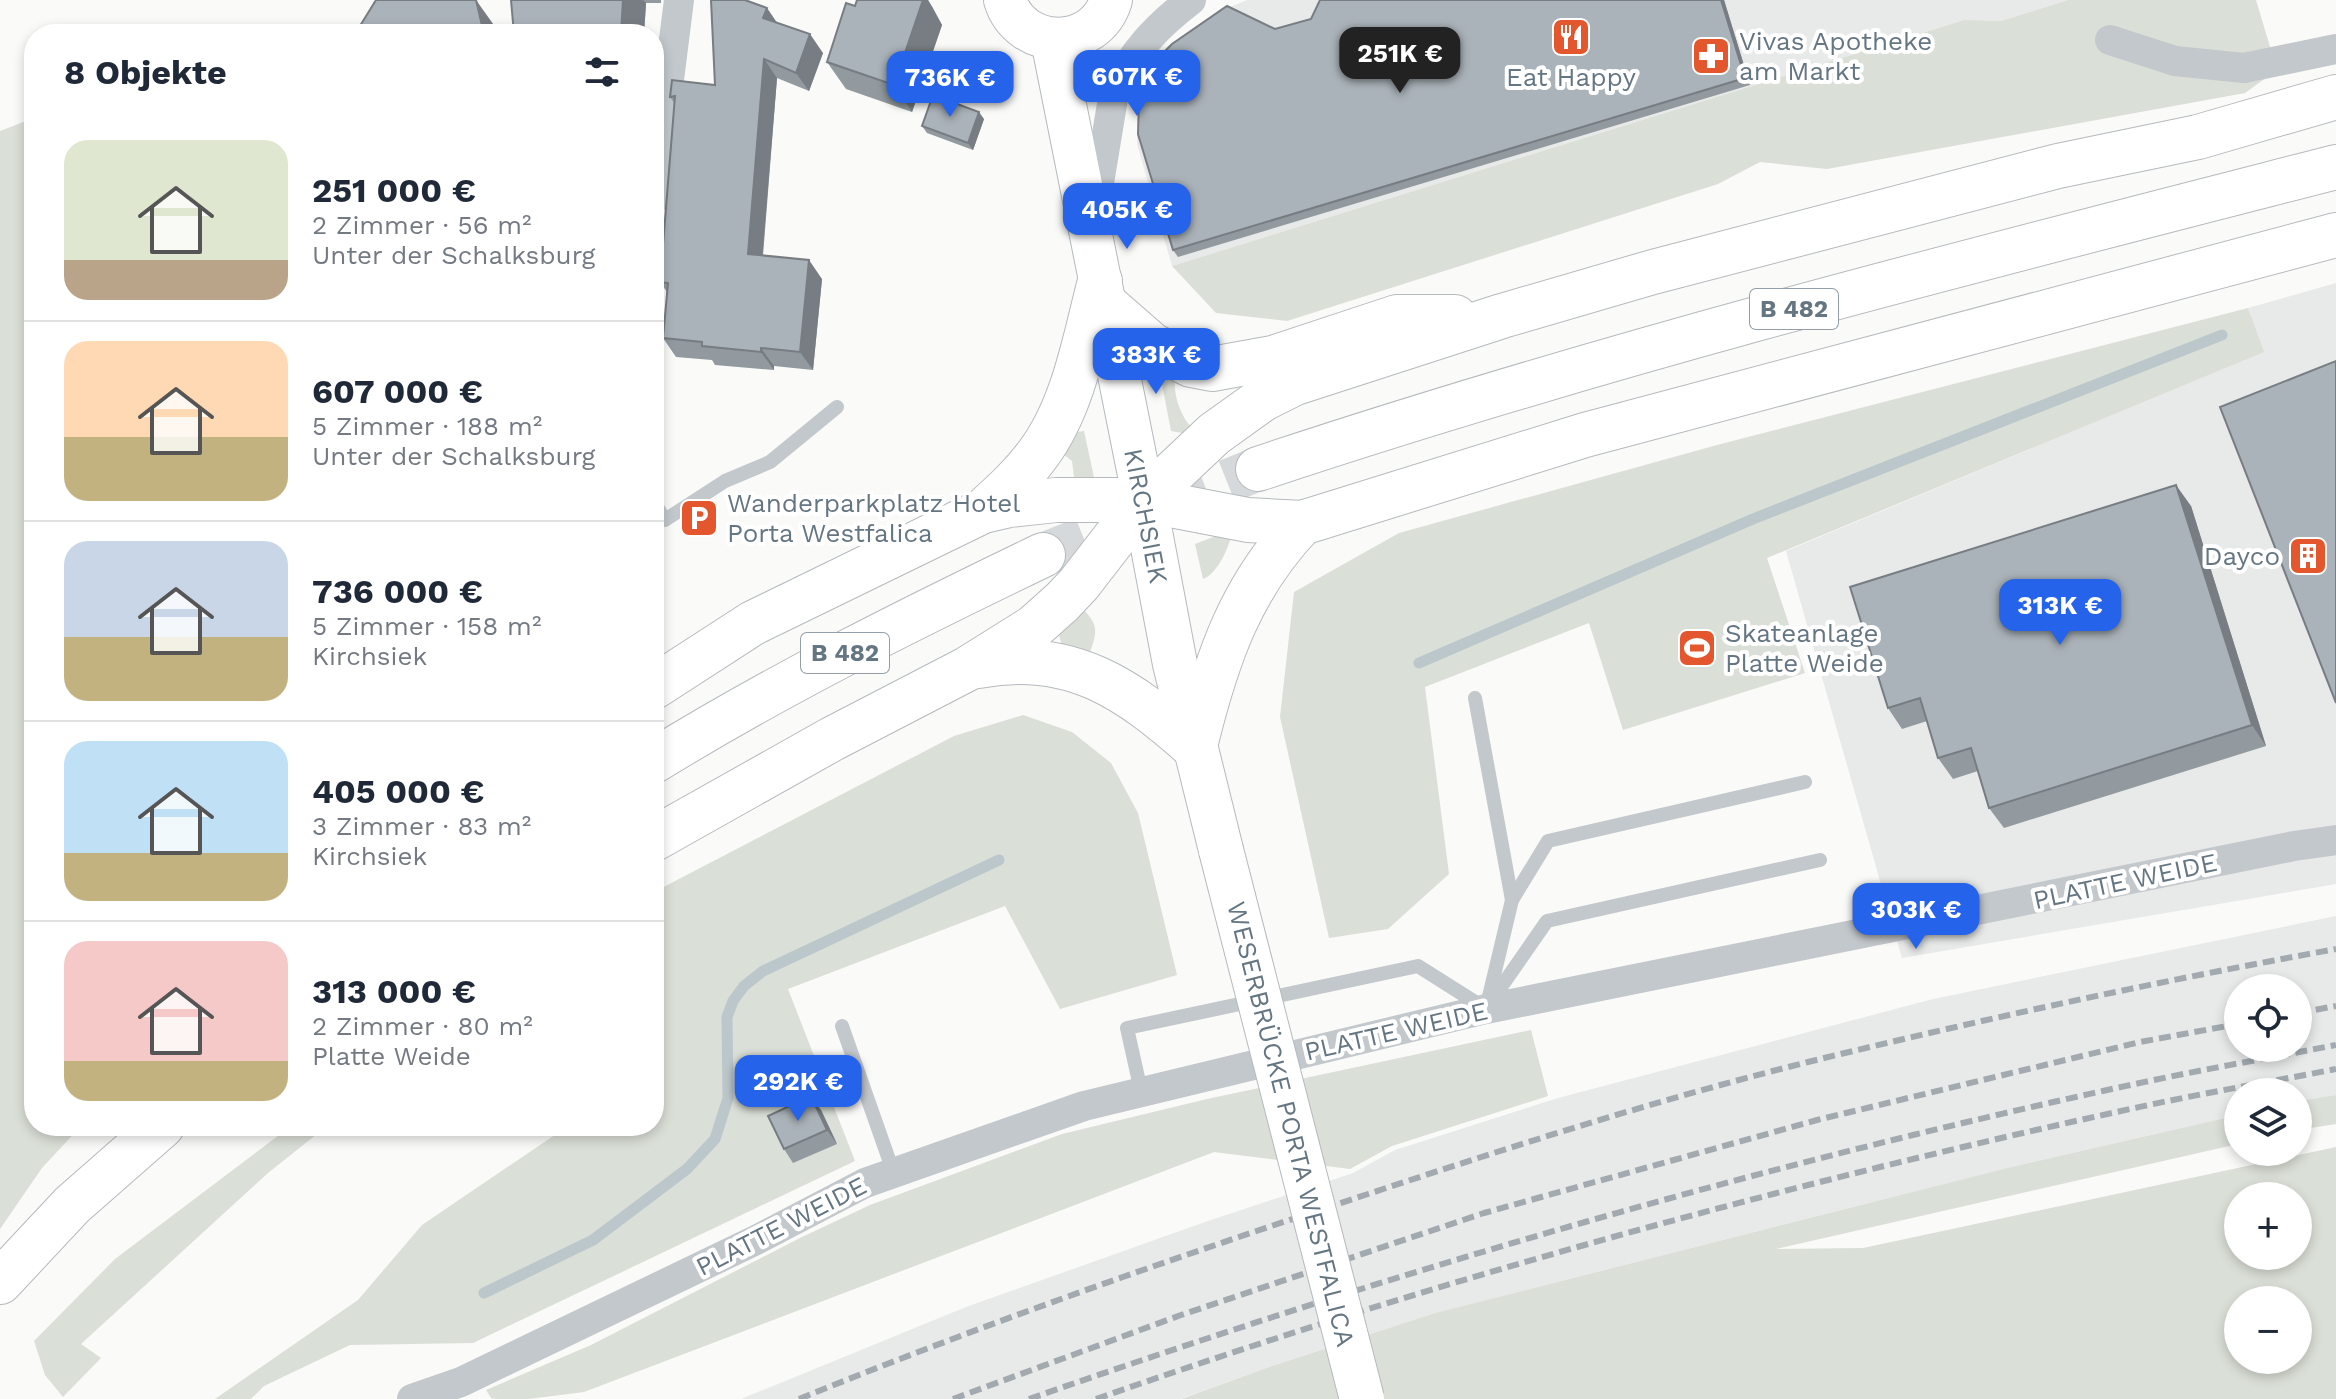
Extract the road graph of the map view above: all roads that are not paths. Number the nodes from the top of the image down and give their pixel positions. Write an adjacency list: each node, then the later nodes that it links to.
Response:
1 (679, 0): 8 (street)
2 (1005, 0): 5 (main road)
3 (1111, 0): 5 (main road)
4 (1191, 0): 11 (street)
5 (1052, 40): 11 (main road, KIRCHSIEK)
6 (2110, 40): 7 (street)
7 (2336, 49)
8 (664, 96)
9 (2336, 97): 14 (main road)
10 (2336, 167): 16 (main road, B 482)
11 (1090, 235): 13 (main road, KIRCHSIEK)
12 (2336, 235): 20 (main road)
13 (1103, 292): 14 (main road); 17 (main road, KIRCHSIEK); 18 (main road)
14 (1502, 316): 17 (main road)
15 (837, 407): 19 (lane)
16 (1258, 469)
17 (1144, 500): 18 (main road); 20 (main road); 22 (main road); 25 (main road, KIRCHSIEK)
18 (983, 511): 23 (main road)
19 (664, 518)
20 (1302, 523): 25 (main road)
21 (1043, 555): 26 (main road, B 482)
22 (967, 669): 25 (main road); 28 (main road)
23 (664, 681)
24 (1475, 698): 32 (lane)
25 (1195, 748): 30 (main road, KIRCHSIEK)
26 (664, 755)
27 (1805, 782): 32 (lane)
28 (664, 833)
29 (2336, 840): 33 (street, PLATTE WEIDE)
30 (1221, 850): 40 (main road, WESERBRÜCKE PORTA WESTFALICA, bridge)
31 (1820, 860): 33 (lane)
32 (1512, 900): 33 (lane)
33 (1486, 1009): 35 (street, PLATTE WEIDE); 35 (lane)
34 (842, 1026): 37 (lane)
35 (1141, 1091): 37 (street, PLATTE WEIDE)
36 (152, 1136): 38 (main road)
37 (879, 1177): 39 (street, PLATTE WEIDE)
38 (0, 1282)
39 (412, 1399)
40 (1362, 1399)

